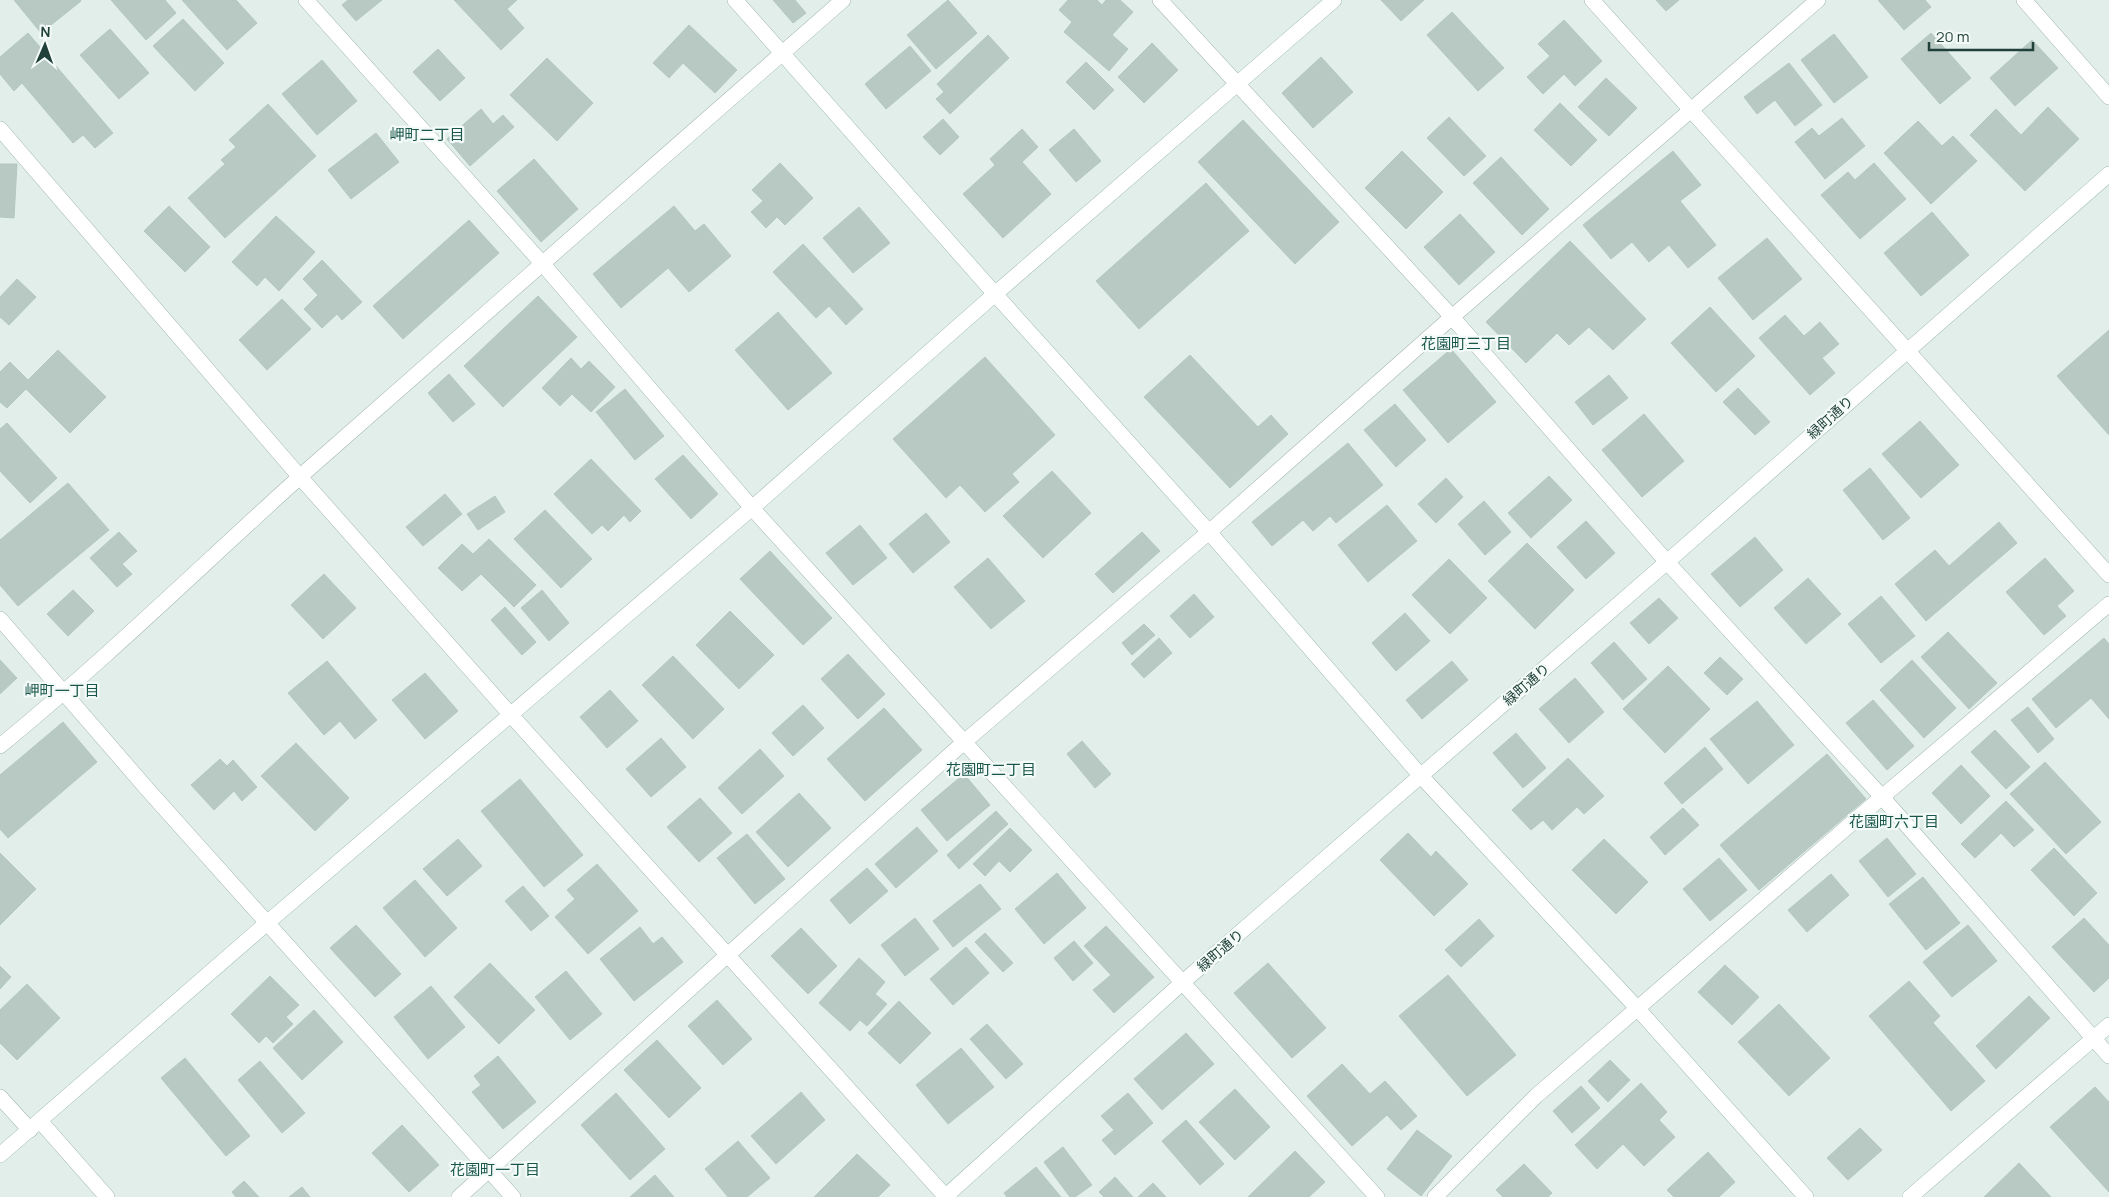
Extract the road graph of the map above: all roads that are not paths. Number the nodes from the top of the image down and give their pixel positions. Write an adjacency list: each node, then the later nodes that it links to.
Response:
1 (306, 0): 15 (street)
2 (736, 0): 9 (street)
3 (842, 0): 9 (street)
4 (1160, 0): 10 (street)
5 (1334, 0): 10 (street)
6 (1592, 0): 12 (street)
7 (1818, 0): 12 (street)
8 (2024, 0): 11 (street)
9 (782, 53): 15 (street); 16 (street)
10 (1237, 84): 16 (street); 17 (street)
11 (2109, 97)
12 (1692, 110): 17 (street); 18 (street)
13 (0, 129): 19 (street)
14 (2109, 174): 18 (street, 緑町通り)
15 (541, 262): 19 (street); 20 (street)
16 (995, 294): 20 (street); 21 (street)
17 (1452, 317): 21 (street); 22 (street)
18 (1907, 349): 22 (street, 緑町通り); 23 (street)
19 (300, 477): 26 (street); 27 (street)
20 (752, 508): 27 (street); 28 (street)
21 (1209, 532): 28 (street); 30 (street)
22 (1667, 562): 30 (street, 緑町通り); 31 (street)
23 (2109, 575)
24 (2109, 604): 31 (street)
25 (0, 619): 26 (street)
26 (64, 693): 29 (street); 32 (street)
27 (510, 714): 32 (street); 33 (street)
28 (963, 743): 33 (street); 34 (street)
29 (0, 746)
30 (1420, 775): 34 (street, 緑町通り); 35 (street)
31 (1882, 797): 35 (street); 37 (street)
32 (267, 923): 40 (street); 42 (street)
33 (726, 955): 42 (street); 46 (street)
34 (1183, 982): 46 (street, 緑町通り); 47 (street)
35 (1637, 1008): 48 (street); 49 (street)
36 (2109, 1025): 37 (street)
37 (2094, 1038): 38 (street); 50 (street)
38 (2109, 1056)
39 (0, 1096): 40 (street)
40 (35, 1125): 41 (street); 43 (street)
41 (0, 1155)
42 (489, 1171): 44 (street); 45 (street)
43 (107, 1197)
44 (459, 1197)
45 (513, 1197)
46 (945, 1197)
47 (1377, 1197)
48 (1435, 1197)
49 (1806, 1197)
50 (1910, 1197)

